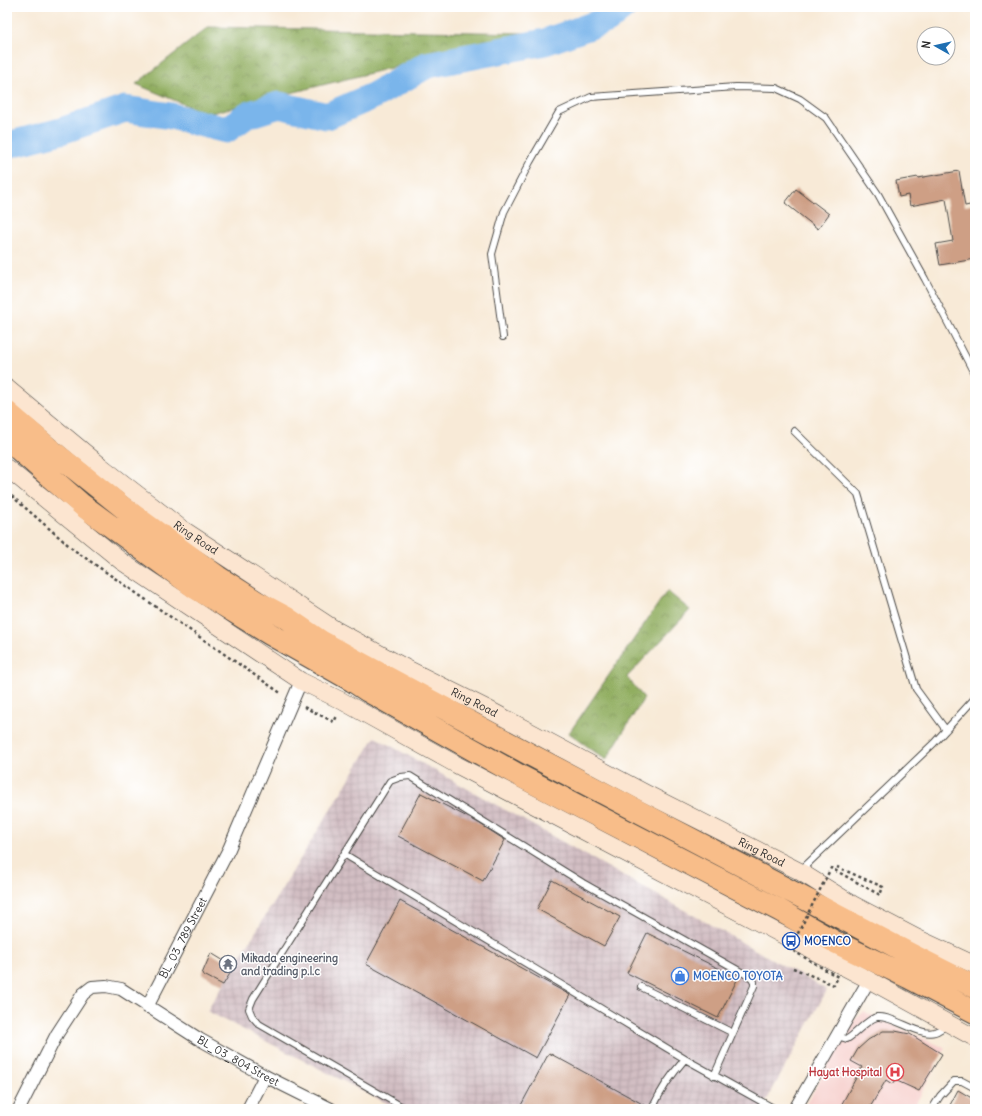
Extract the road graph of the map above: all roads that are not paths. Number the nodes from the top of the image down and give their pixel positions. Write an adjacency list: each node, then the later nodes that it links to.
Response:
1 (503, 337): 2 (lane)
2 (975, 375)
3 (7, 388): 12 (street, Ring Road)
4 (7, 412): 16 (highway, Ring Road)
5 (794, 431): 10 (lane)
6 (7, 439): 18 (highway)
7 (7, 468): 8 (street)
8 (302, 681): 14 (street); 17 (street, BL_03_789 Street)
9 (975, 698): 10 (lane)
10 (946, 730): 12 (lane)
11 (344, 854): 20 (lane); 23 (lane); 30 (lane)
12 (799, 871): 13 (street, Ring Road)
13 (975, 965)
14 (869, 980): 19 (street); 21 (street)
15 (641, 987): 20 (lane)
16 (975, 987)
17 (147, 1007): 24 (street, BL_03_804 Street); 28 (street)
18 (975, 1012)
19 (947, 1022): 21 (lane); 22 (street)
20 (733, 1033): 25 (lane)
21 (837, 1036): 33 (street)
22 (975, 1038)
23 (685, 1059): 25 (lane); 31 (lane)
24 (265, 1076): 27 (street, BL_03_804 Street); 29 (street)
25 (714, 1076): 32 (lane)
26 (975, 1088): 34 (lane)
27 (324, 1107)
28 (21, 1108)
29 (248, 1109)
30 (406, 1109)
31 (652, 1109)
32 (775, 1109)
33 (795, 1109)
34 (932, 1109)

